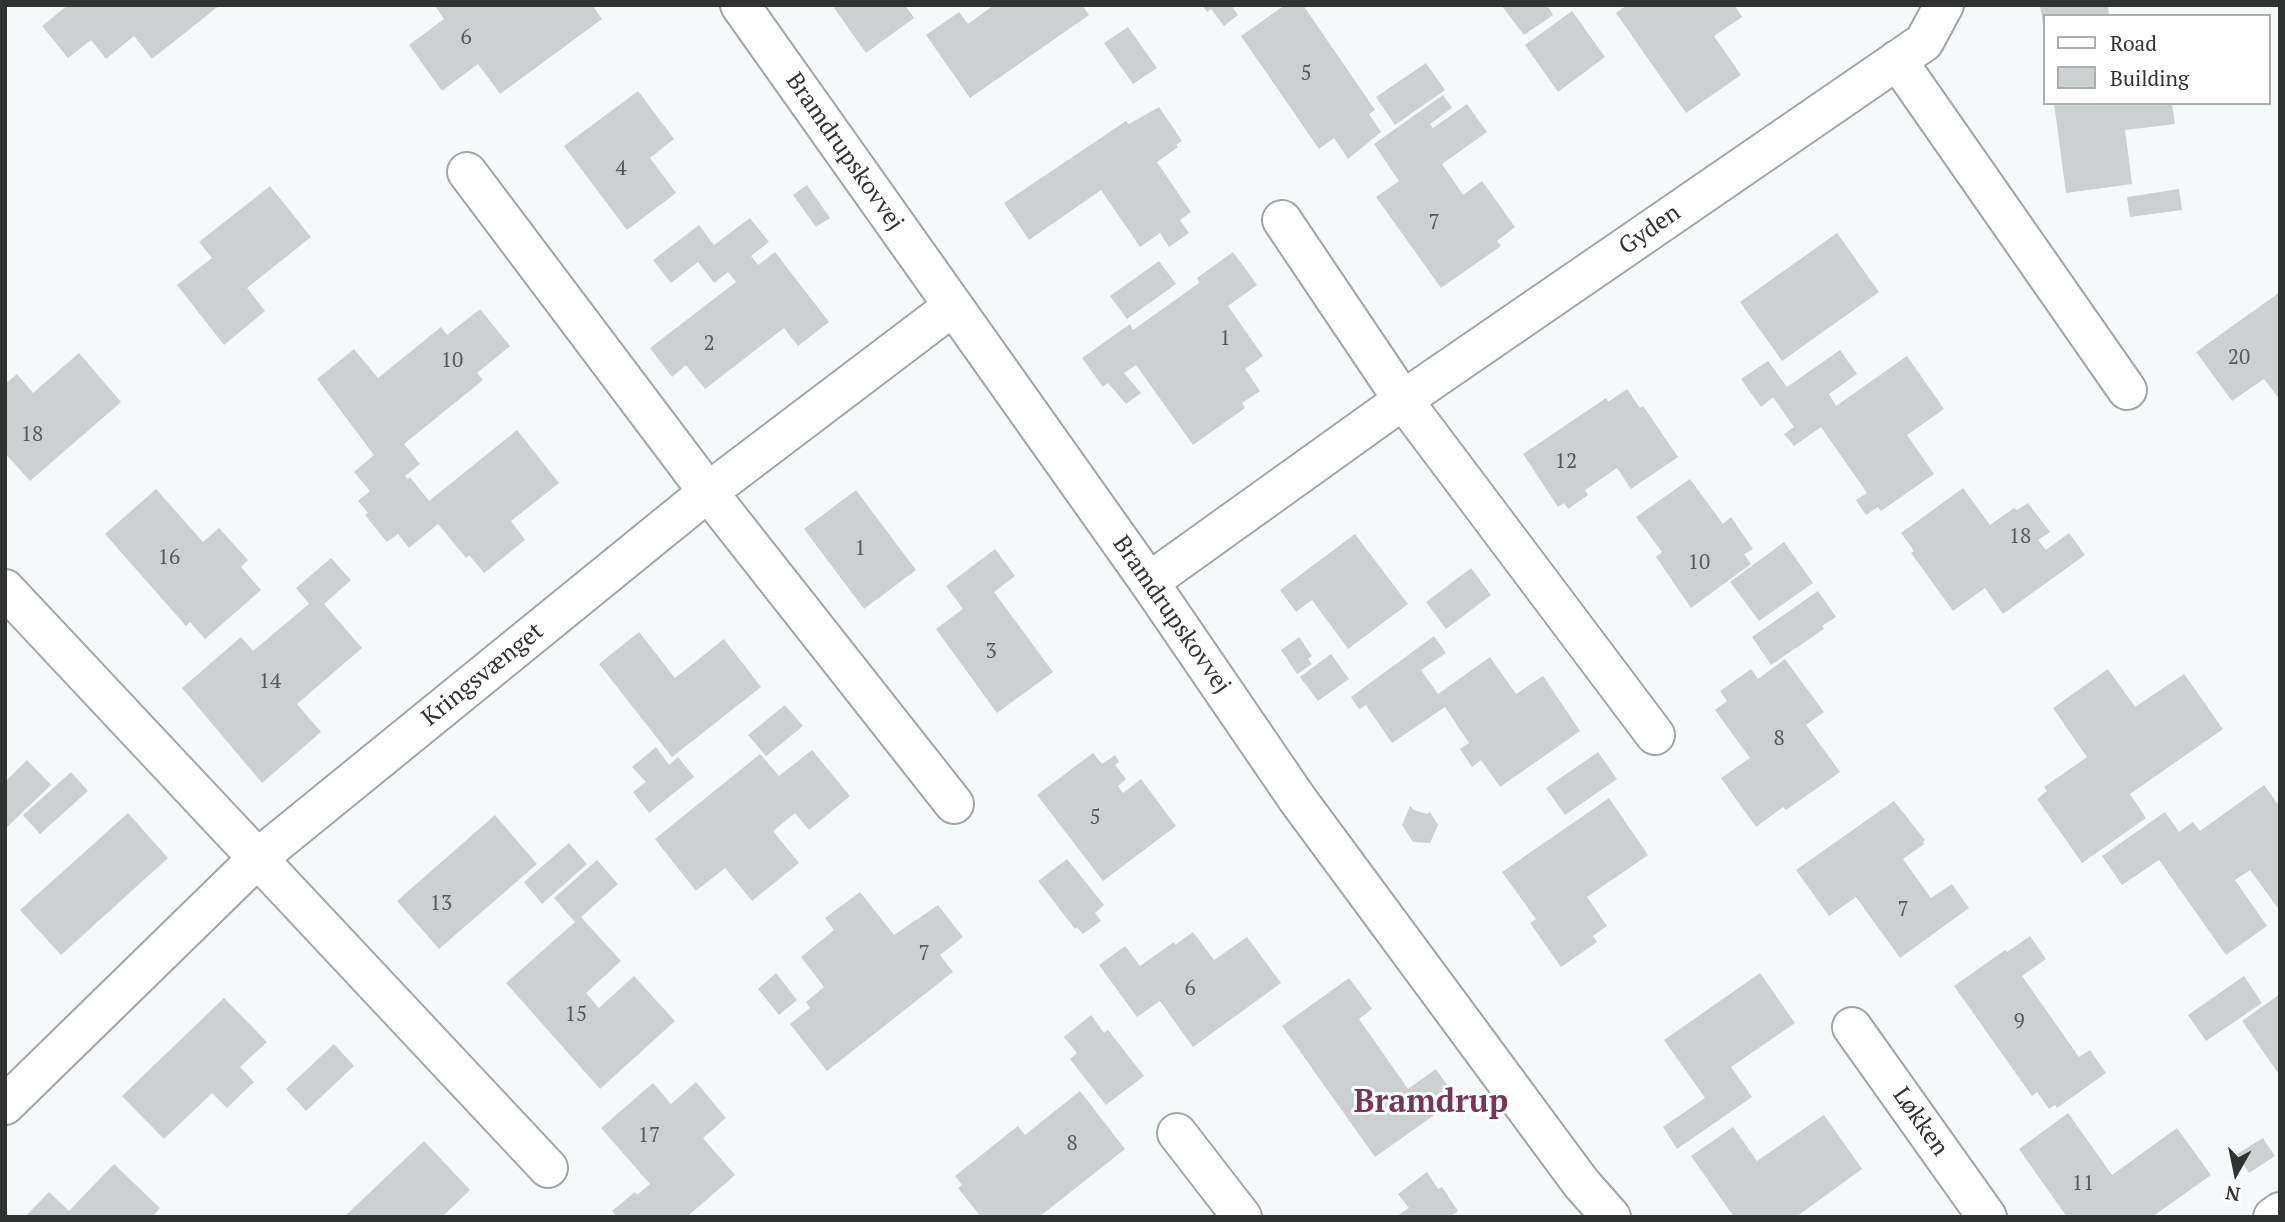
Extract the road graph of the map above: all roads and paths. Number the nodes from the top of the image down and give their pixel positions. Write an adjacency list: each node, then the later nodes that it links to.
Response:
1 (740, 5): 6 (street, Bramdrupskovvej)
2 (1944, 5): 3 (street, Gyden)
3 (1897, 60): 7 (street); 8 (street, Gyden)
4 (467, 172): 9 (street)
5 (1282, 220): 8 (street)
6 (952, 307): 9 (street, Kringsvænget); 10 (street, Bramdrupskovvej)
7 (2127, 390)
8 (1403, 400): 10 (street, Gyden); 12 (street)
9 (708, 492): 13 (street); 14 (street, Kringsvænget)
10 (1149, 582): 21 (street, Bramdrupskovvej)
11 (5, 589): 14 (street)
12 (1655, 735)
13 (954, 804)
14 (258, 858): 16 (street, Kringsvænget); 18 (street)
15 (1852, 1027): 22 (street, Løkken)
16 (5, 1105)
17 (1177, 1133): 20 (street)
18 (548, 1168)
19 (2280, 1212): 23 (street)
20 (1242, 1217)
21 (1611, 1217)
22 (1987, 1217)
23 (2273, 1217)

